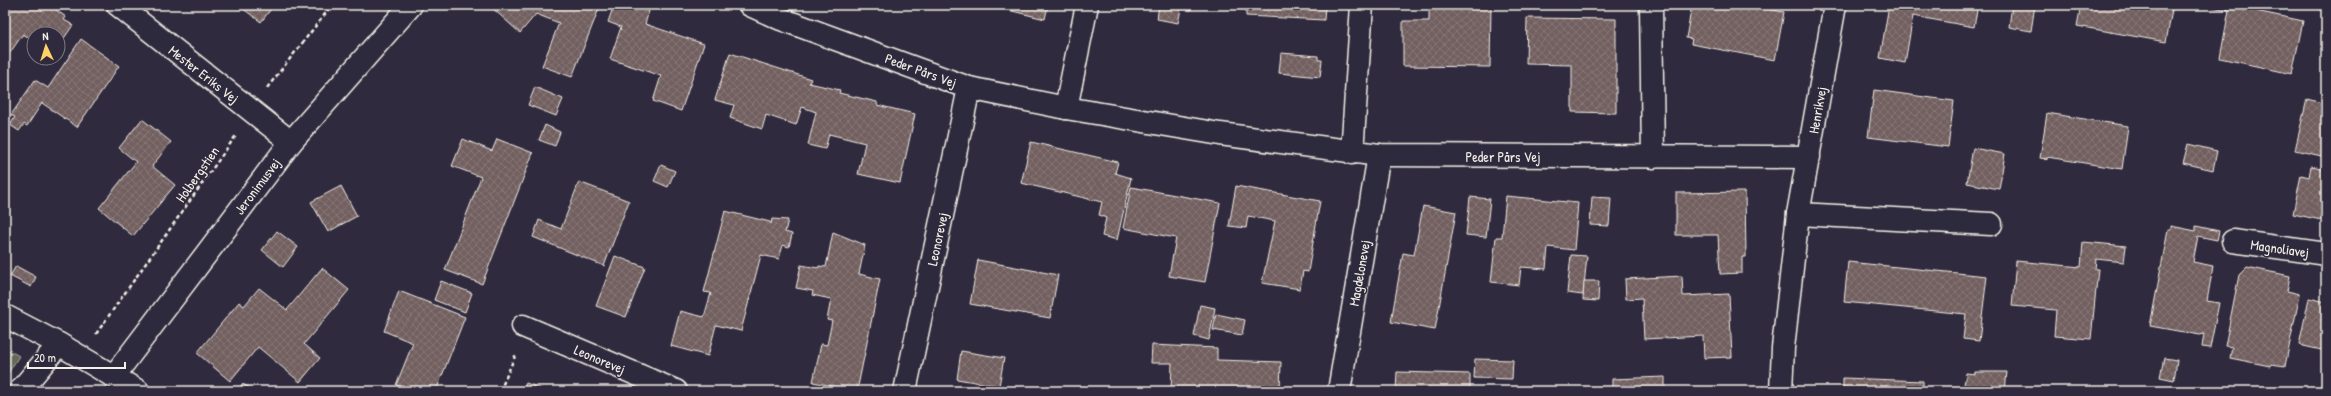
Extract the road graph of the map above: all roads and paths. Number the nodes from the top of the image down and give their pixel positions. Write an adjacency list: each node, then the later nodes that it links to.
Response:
1 (118, 5): 12 (street, Mester Eriks Vej)
2 (332, 5): 12 (path, Holbergstien)
3 (411, 5): 13 (street, Jeronimusvej)
4 (750, 5): 9 (street, Peder Pårs Vej)
5 (1087, 5): 11 (street)
6 (1362, 5): 14 (street)
7 (1651, 5): 16 (street)
8 (1835, 5): 17 (street, Henrikvej)
9 (784, 12): 10 (street, Peder Pårs Vej)
10 (969, 88): 11 (street, Peder Pårs Vej); 31 (street, Leonorevej)
11 (1066, 108): 14 (street, Peder Pårs Vej)
12 (252, 112): 13 (street, Mester Eriks Vej); 25 (path, Holbergstien)
13 (291, 142): 26 (street, Jeronimusvej)
14 (1352, 153): 15 (street, Peder Pårs Vej)
15 (1379, 156): 16 (street, Peder Pårs Vej); 32 (street, Magdelonevej)
16 (1653, 157): 17 (street, Peder Pårs Vej)
17 (1809, 157): 18 (street, Henrikvej)
18 (1798, 214): 19 (street); 33 (street, Henrikvej)
19 (1990, 224)
20 (2234, 241): 21 (street, Magnoliavej)
21 (2326, 254)
22 (5, 316): 24 (street)
23 (523, 326): 29 (path); 30 (street, Leonorevej)
24 (59, 344): 25 (street); 27 (street)
25 (80, 357): 26 (street)
26 (114, 376): 28 (street)
27 (20, 391)
28 (138, 391)
29 (500, 391)
30 (676, 391)
31 (905, 391)
32 (1339, 391)
33 (1781, 391)

